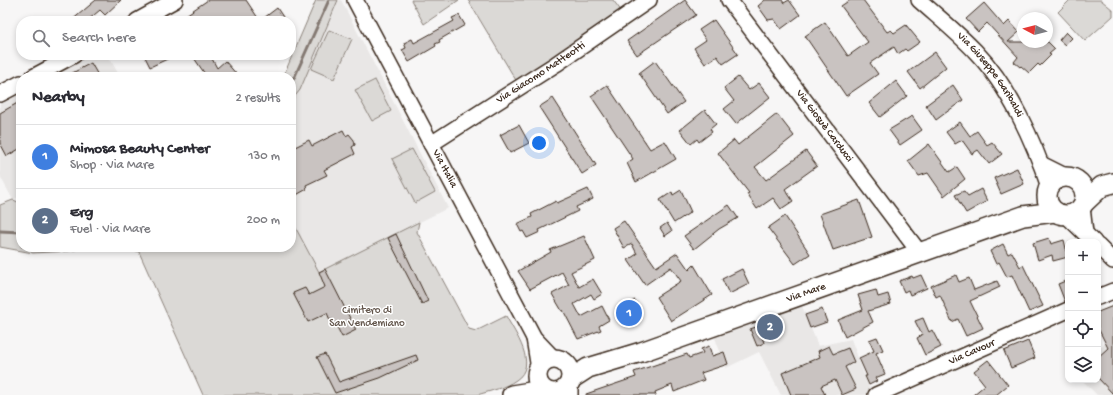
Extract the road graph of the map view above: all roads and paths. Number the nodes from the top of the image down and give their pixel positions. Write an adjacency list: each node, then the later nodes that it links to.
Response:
1 (175, 0): 6 (street)
2 (355, 0): 11 (street, Via Italia)
3 (649, 0): 11 (street, Via Giacomo Matteotti)
4 (729, 0): 18 (street, Via Giosuè Carducci)
5 (919, 0): 12 (street, Via Giuseppe Garibaldi)
6 (146, 16)
7 (65, 60): 8 (street)
8 (42, 72)
9 (16, 86): 10 (street)
10 (0, 94)
11 (431, 144): 23 (street, Via Italia)
12 (1041, 164): 13 (street); 15 (street, Via Giuseppe Garibaldi)
13 (1073, 179): 14 (main road, Via Mare); 15 (main road, Via Mare); 15 (main road)
14 (1108, 185): 15 (main road, Via Mare)
15 (1064, 203): 16 (street, Via Giuseppe Garibaldi); 18 (main road, Via Mare)
16 (1090, 238)
17 (1101, 249): 19 (street)
18 (919, 252): 24 (main road, Via Mare)
19 (1113, 261)
20 (1113, 291): 21 (street)
21 (1101, 296)
22 (1066, 311): 27 (street, Via Cavour)
23 (534, 338): 24 (street, Via Italia); 25 (street, Via Italia)
24 (566, 376): 25 (main road); 25 (main road)
25 (544, 384): 26 (main road)
26 (514, 394)
27 (876, 395)

